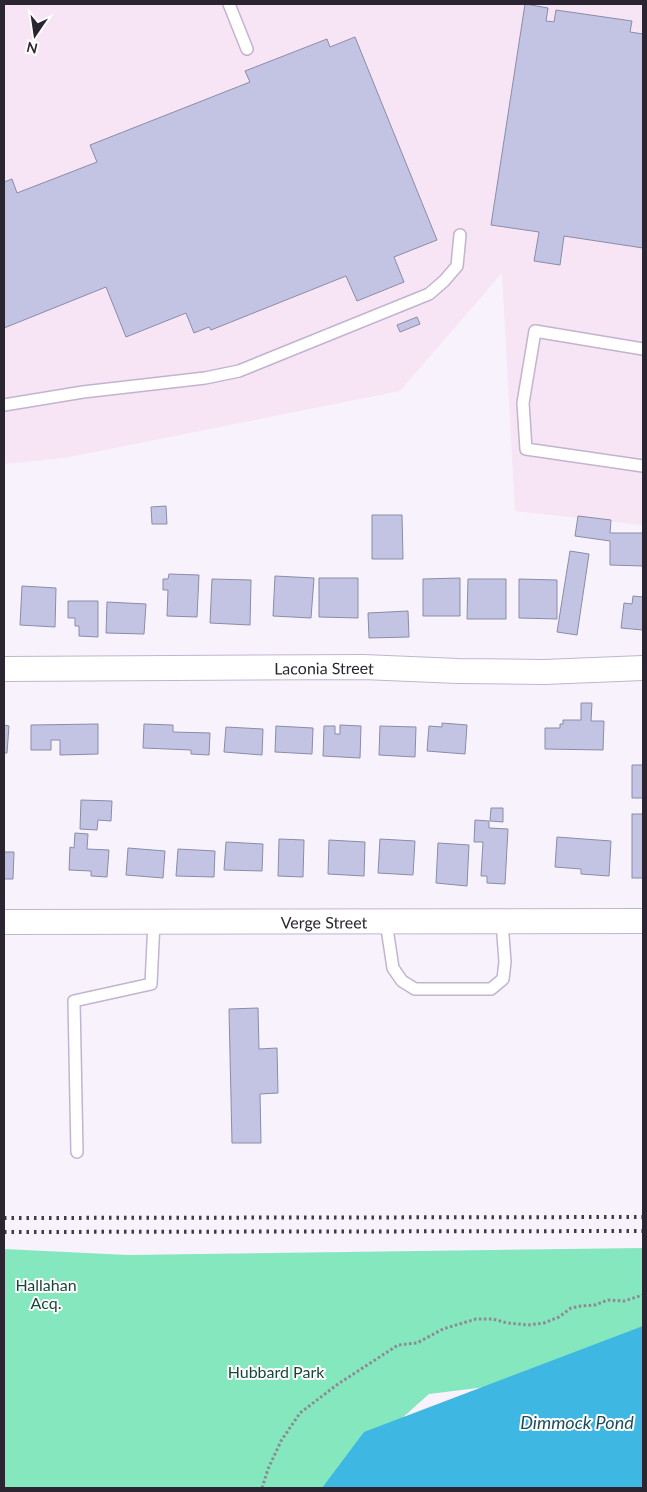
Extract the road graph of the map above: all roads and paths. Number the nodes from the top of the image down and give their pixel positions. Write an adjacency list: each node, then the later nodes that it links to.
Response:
1 (229, 4): 2 (lane)
2 (248, 49)
3 (460, 235): 5 (lane)
4 (643, 348): 6 (lane)
5 (4, 405)
6 (643, 466)
7 (643, 668): 8 (street, Laconia Street)
8 (4, 669)
9 (643, 921): 13 (street, Verge Street)
10 (4, 922): 11 (street, Verge Street)
11 (154, 922): 12 (street, Verge Street); 14 (lane)
12 (386, 922): 13 (street, Verge Street); 13 (lane)
13 (502, 922)
14 (77, 1152)
15 (643, 1295): 16 (path)
16 (262, 1488)

